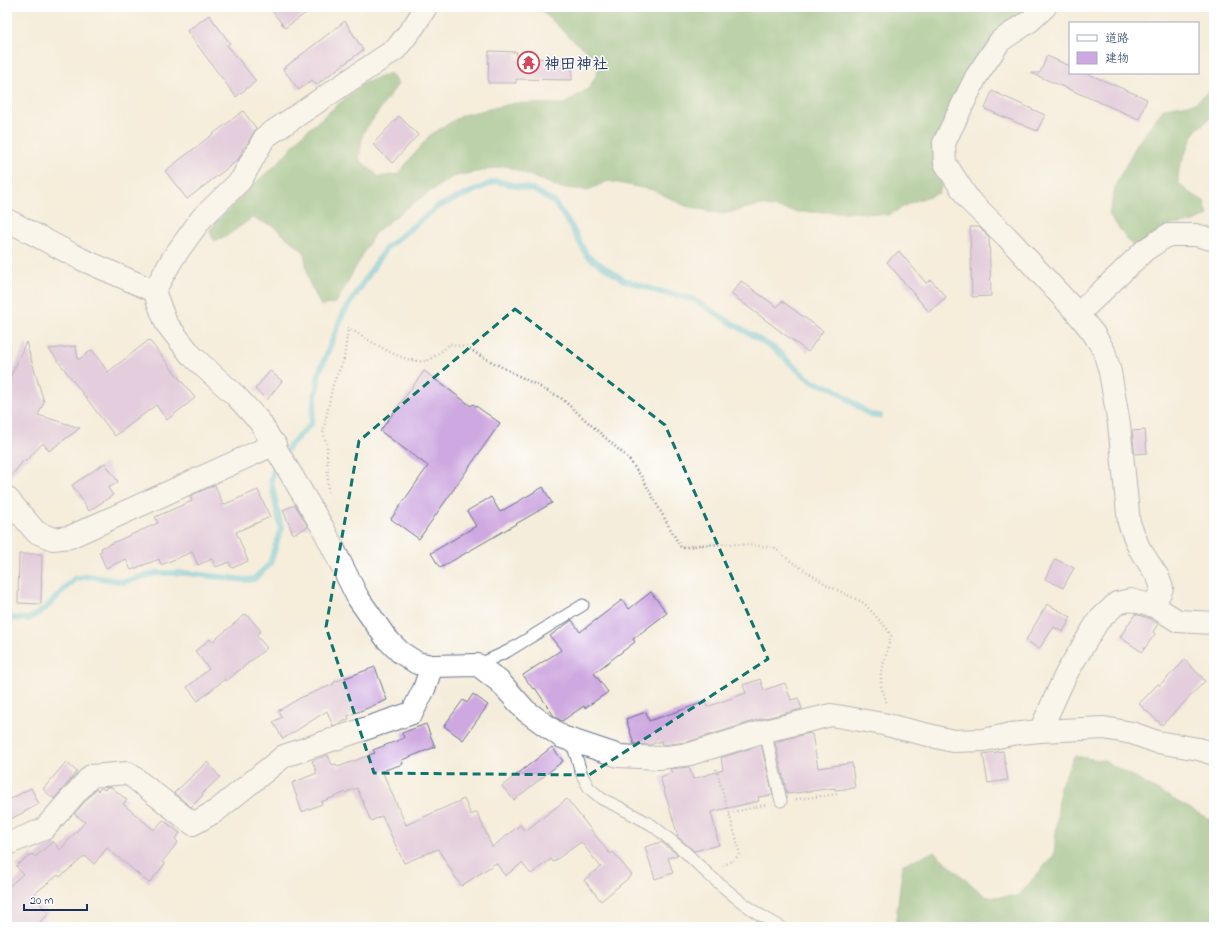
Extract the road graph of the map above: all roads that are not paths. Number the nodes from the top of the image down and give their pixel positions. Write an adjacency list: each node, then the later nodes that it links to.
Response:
1 (426, 7): 5 (street)
2 (1045, 7): 6 (street)
3 (7, 220): 5 (street)
4 (1214, 240): 6 (street)
5 (154, 291): 7 (street)
6 (1078, 314): 10 (street)
7 (275, 444): 8 (street); 13 (street)
8 (7, 498)
9 (583, 605): 12 (lane)
10 (1154, 606): 11 (street); 15 (street)
11 (1214, 623)
12 (478, 664): 13 (street); 16 (street)
13 (432, 666): 19 (street)
14 (765, 731): 15 (street); 16 (street); 18 (lane)
15 (1040, 731): 17 (street)
16 (571, 740): 20 (lane)
17 (1214, 754)
18 (781, 801)
19 (7, 844)
20 (781, 927)

